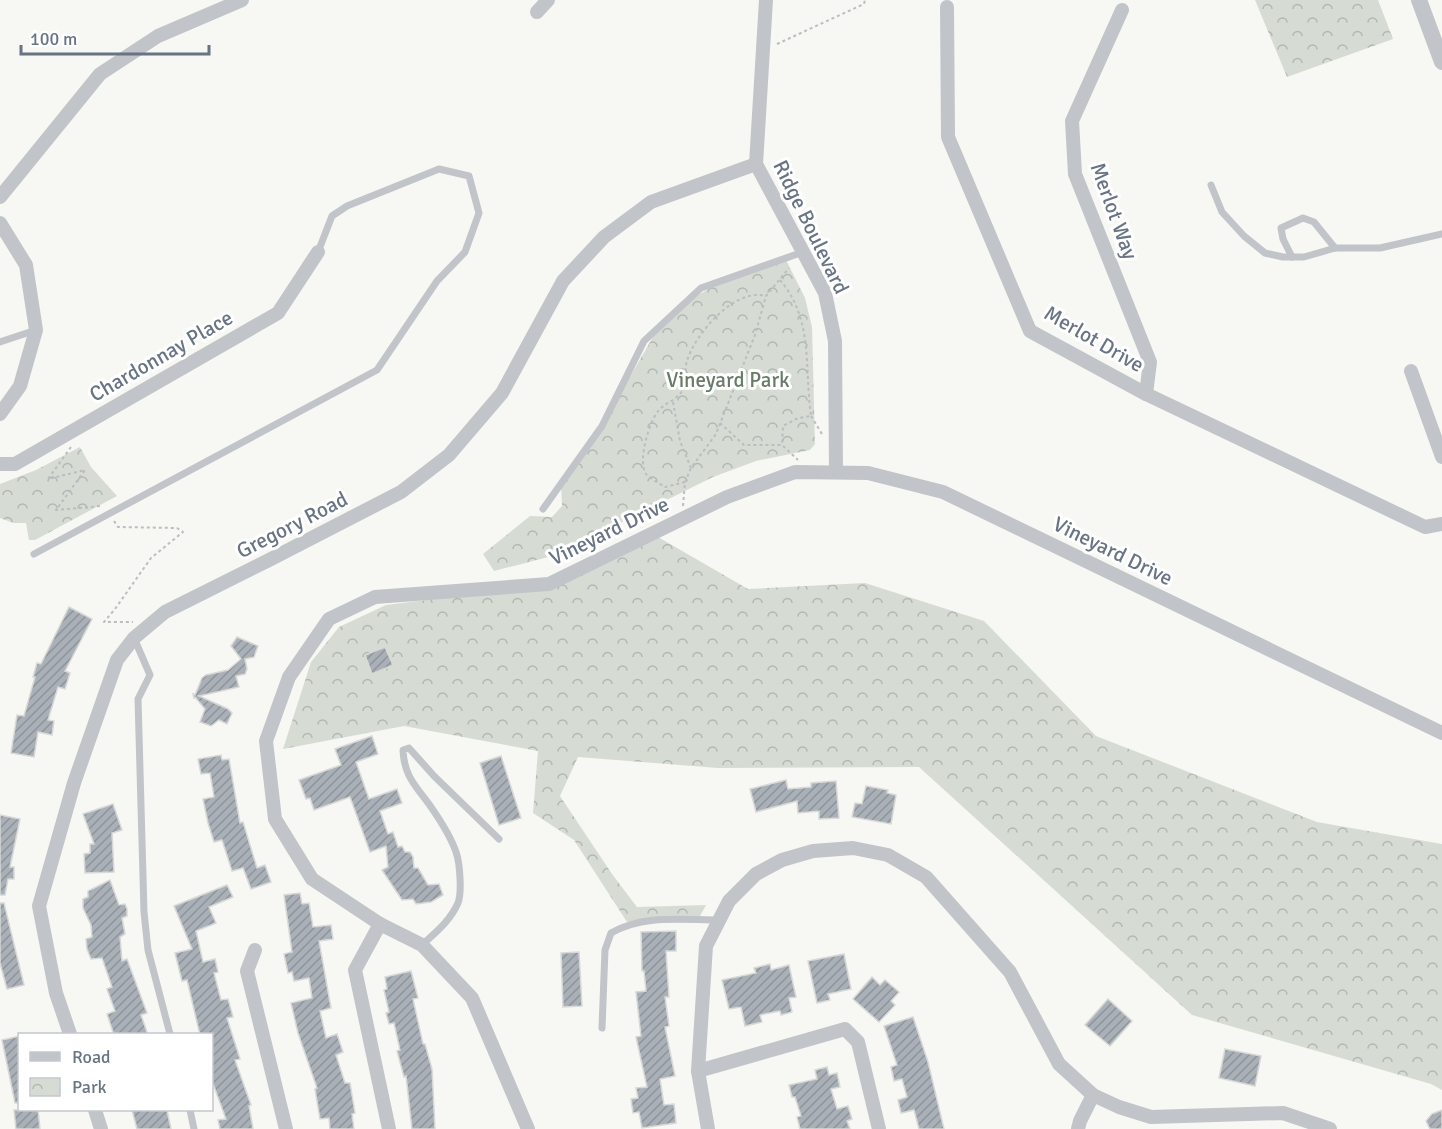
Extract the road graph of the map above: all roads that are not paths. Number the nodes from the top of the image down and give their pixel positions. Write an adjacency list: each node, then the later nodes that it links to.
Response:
1 (242, 0): 11 (street)
2 (548, 0): 7 (street)
3 (765, 0): 9 (street, Ridge Boulevard)
4 (1419, 0): 8 (street)
5 (946, 7): 21 (street, Merlot Drive)
6 (1122, 10): 21 (street, Merlot Way)
7 (537, 12)
8 (1442, 62)
9 (756, 164): 16 (street, Ridge Boulevard); 29 (street, Gregory Road)
10 (1212, 185): 17 (lane)
11 (0, 197)
12 (0, 223): 18 (street)
13 (1442, 234): 14 (lane)
14 (1335, 248): 17 (lane); 17 (lane)
15 (318, 252): 24 (street, Chardonnay Place); 28 (lane)
16 (803, 252): 25 (street, Ridge Boulevard); 26 (lane)
17 (1292, 257)
18 (36, 330): 19 (lane); 22 (street)
19 (0, 342)
20 (1411, 371): 23 (street)
21 (1146, 394): 27 (street, Merlot Drive)
22 (0, 414)
23 (1442, 457)
24 (0, 464)
25 (836, 472): 30 (street, Vineyard Drive); 33 (street, Vineyard Drive)
26 (543, 509)
27 (1442, 524)
28 (34, 554)
29 (134, 638): 37 (street, Gregory Road); 38 (lane)
30 (1442, 733)
31 (499, 839): 34 (lane)
32 (720, 920): 36 (lane); 39 (street); 40 (street)
33 (381, 924): 34 (street, Vineyard Drive); 46 (street)
34 (422, 945): 47 (street, Vineyard Drive)
35 (255, 950): 45 (street)
36 (602, 1028)
37 (69, 1033)
38 (169, 1033)
39 (698, 1071): 48 (street); 49 (street)
40 (1093, 1095): 50 (street); 51 (street)
41 (96, 1111): 43 (street)
42 (189, 1111): 44 (lane)
43 (101, 1129)
44 (194, 1129)
45 (286, 1129)
46 (389, 1129)
47 (528, 1129)
48 (708, 1129)
49 (879, 1129)
50 (1078, 1129)
51 (1330, 1129)

